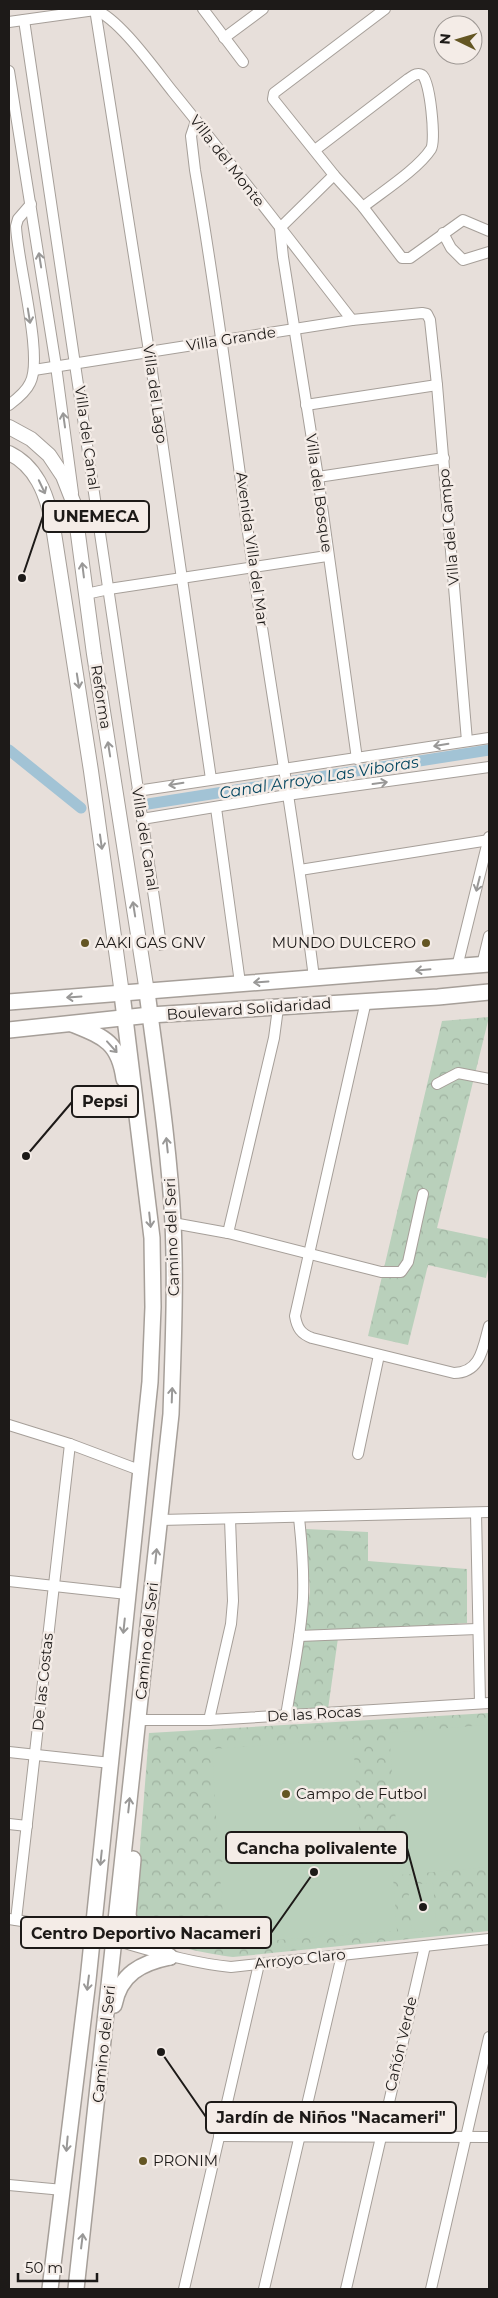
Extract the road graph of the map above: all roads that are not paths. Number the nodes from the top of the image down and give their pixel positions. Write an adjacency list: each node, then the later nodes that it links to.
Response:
1 (95, 9): 5 (street); 10 (street, Villa del Monte); 23 (street, Villa del Lago)
2 (203, 9): 7 (street)
3 (263, 9): 7 (street)
4 (385, 9): 11 (street)
5 (24, 20): 6 (street); 24 (street, Villa del Canal)
6 (9, 22)
7 (224, 38): 8 (street)
8 (244, 62)
9 (9, 71): 13 (street, Villa del Canal)
10 (196, 121): 15 (street, Villa del Monte); 22 (street, Avenida Villa del Mar)
11 (315, 150): 12 (street); 14 (street)
12 (334, 175): 14 (street); 15 (street)
13 (31, 204): 25 (street, Villa del Canal, one-way to 13); 26 (street, one-way to 26)
14 (363, 207): 17 (street)
15 (280, 228): 20 (street, Villa del Monte); 21 (street, Villa del Bosque)
16 (489, 231): 17 (street)
17 (443, 233): 18 (street)
18 (489, 252)
19 (427, 314): 20 (street, Villa Grande); 27 (street, Villa del Campo)
20 (352, 320): 21 (street, Villa Grande)
21 (295, 329): 22 (street, Villa Grande); 29 (street, Villa del Bosque)
22 (221, 341): 23 (street, Villa Grande); 36 (street, Avenida Villa del Mar)
23 (149, 351): 24 (street, Villa Grande); 37 (street, Villa del Lago)
24 (76, 363): 25 (street, Villa Grande); 38 (street, Villa del Canal)
25 (56, 366): 26 (street, Villa Grande); 34 (street, Villa del Canal, one-way to 25)
26 (34, 370): 28 (street)
27 (437, 385): 29 (street); 32 (street, Villa del Campo)
28 (9, 405)
29 (306, 405): 33 (street, Villa del Bosque)
30 (9, 428): 34 (main road, Reforma)
31 (9, 453): 41 (main road, Reforma, one-way to 41)
32 (444, 458): 33 (street); 43 (street, Villa del Campo)
33 (318, 477): 35 (street, Villa del Bosque)
34 (74, 504): 39 (main road, Reforma, one-way to 34)
35 (328, 556): 36 (street); 44 (street, Villa del Bosque)
36 (253, 567): 37 (street); 46 (street, Avenida Villa del Mar)
37 (182, 578): 38 (street); 47 (street, Villa del Lago)
38 (109, 589): 39 (street); 48 (street, Villa del Canal)
39 (86, 594): 40 (main road, Reforma)
40 (94, 654): 41 (main road); 60 (main road, Reforma, one-way to 40)
41 (74, 658): 62 (main road, Reforma, one-way to 62)
42 (489, 738): 43 (street)
43 (467, 741): 44 (street, one-way to 44)
44 (357, 759): 46 (street)
45 (489, 767): 49 (street, one-way to 45)
46 (284, 770): 47 (street); 49 (street, Avenida Villa del Mar)
47 (211, 779): 48 (street, one-way to 48)
48 (137, 791): 51 (street, Villa del Canal)
49 (287, 794): 50 (street); 53 (street, Avenida Villa del Mar)
50 (216, 808): 51 (street); 59 (street)
51 (142, 819): 55 (street, Villa del Canal)
52 (489, 839): 53 (street); 57 (street, one-way to 57)
53 (300, 870): 58 (street, Avenida Villa del Mar)
54 (489, 936): 56 (street)
55 (161, 945)
56 (486, 965): 57 (main road, Boulevard Solidaridad)
57 (457, 967): 58 (main road, Boulevard Solidaridad, one-way to 58)
58 (314, 978): 59 (main road, Boulevard Solidaridad, one-way to 59)
59 (240, 983): 60 (main road, Boulevard Solidaridad)
60 (147, 992): 62 (main road, Boulevard Solidaridad); 66 (main road, Camino del Seri)
61 (489, 992): 63 (main road, Boulevard Solidaridad)
62 (122, 994): 64 (main road, Boulevard Solidaridad, one-way to 64); 67 (main road, Camino del Seri)
63 (366, 1001): 65 (main road, Boulevard Solidaridad); 76 (street)
64 (9, 1002)
65 (278, 1008): 66 (main road, Boulevard Solidaridad); 75 (street)
66 (150, 1015): 67 (main road, Boulevard Solidaridad); 74 (main road, Camino del Seri, one-way to 66)
67 (125, 1018): 68 (main road, Boulevard Solidaridad); 72 (main road, Camino del Seri)
68 (70, 1024): 69 (main road, Boulevard Solidaridad); 72 (main road, one-way to 72)
69 (9, 1030)
70 (489, 1079): 71 (street)
71 (437, 1084)
72 (145, 1172): 82 (main road, Camino del Seri, one-way to 82)
73 (423, 1194): 76 (street)
74 (173, 1223): 75 (street); 87 (main road, Camino del Seri, one-way to 74)
75 (228, 1233): 76 (street)
76 (308, 1254): 78 (street)
77 (489, 1326): 78 (street)
78 (379, 1355): 81 (street)
79 (9, 1425): 80 (street)
80 (70, 1444): 82 (street); 89 (street, De las Costas)
81 (358, 1454)
82 (142, 1471): 90 (main road, Camino del Seri)
83 (489, 1512): 84 (street)
84 (476, 1513): 85 (street); 91 (street)
85 (299, 1518): 86 (street); 92 (street)
86 (230, 1519): 87 (street); 96 (street)
87 (160, 1520): 95 (main road, Camino del Seri, one-way to 87)
88 (9, 1580): 89 (street)
89 (54, 1586): 90 (street); 98 (street, De las Costas)
90 (127, 1594): 99 (main road, Camino del Seri, one-way to 99)
91 (477, 1629): 92 (street); 93 (street)
92 (299, 1636): 94 (street)
93 (485, 1703): 94 (street, De las Rocas)
94 (286, 1716): 96 (street, De las Rocas)
95 (138, 1720): 96 (street, De las Rocas); 102 (main road, Camino del Seri, one-way to 95)
96 (209, 1720)
97 (9, 1752): 98 (street)
98 (35, 1755): 99 (street); 101 (street, De las Costas)
99 (111, 1763): 104 (main road, Camino del Seri, one-way to 104)
100 (9, 1824): 101 (street)
101 (27, 1826): 103 (street, De las Costas)
102 (126, 1835): 106 (main road, Camino del Seri); 109 (main road)
103 (13, 1920): 104 (street, Arroyo Claro)
104 (93, 1935): 106 (street, Arroyo Claro); 119 (main road, Camino del Seri, one-way to 119)
105 (489, 1939): 107 (street, Arroyo Claro)
106 (114, 1940): 109 (street, Arroyo Claro); 112 (main road, Camino del Seri)
107 (425, 1946): 108 (street, Arroyo Claro); 117 (street, Cañón Verde)
108 (342, 1955): 110 (street, Arroyo Claro); 114 (street)
109 (170, 1957): 110 (street, Arroyo Claro); 112 (main road)
110 (258, 1964): 113 (street)
111 (489, 2037): 115 (street)
112 (104, 2052): 121 (main road, Camino del Seri, one-way to 112)
113 (219, 2136): 114 (street); 122 (street)
114 (300, 2137): 117 (street); 123 (street)
115 (465, 2137): 116 (street); 117 (street); 125 (street)
116 (489, 2137)
117 (379, 2138): 124 (street, Cañón Verde)
118 (9, 2185): 119 (street)
119 (63, 2190): 120 (main road, Camino del Seri)
120 (50, 2289)
121 (76, 2289)
122 (184, 2289)
123 (264, 2289)
124 (346, 2289)
125 (431, 2289)

